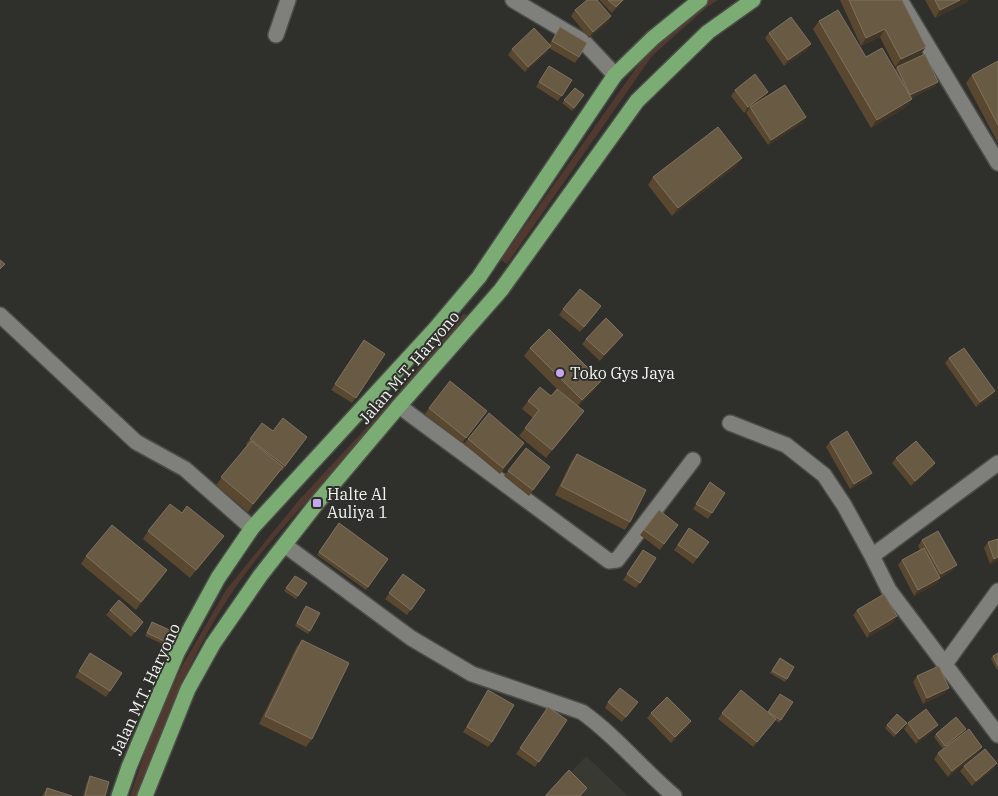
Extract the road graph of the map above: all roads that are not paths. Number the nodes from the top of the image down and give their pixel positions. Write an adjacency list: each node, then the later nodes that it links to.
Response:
1 (288, 0): 6 (street)
2 (513, 0): 7 (street)
3 (700, 0): 7 (highway, Jalan M.T. Haryono)
4 (752, 0): 10 (highway, Jalan M.T. Haryono)
5 (900, 0): 8 (street)
6 (276, 35)
7 (615, 75): 9 (highway, Jalan M.T. Haryono)
8 (998, 163)
9 (478, 277): 10 (highway); 16 (highway, Jalan M.T. Haryono)
10 (501, 290): 12 (highway, Jalan M.T. Haryono)
11 (0, 315): 16 (street)
12 (399, 406): 14 (street); 17 (highway, Jalan M.T. Haryono)
13 (730, 423): 18 (street)
14 (693, 460)
15 (997, 464): 18 (street)
16 (252, 528): 22 (highway, Jalan M.T. Haryono)
17 (286, 546): 23 (highway, Jalan M.T. Haryono); 24 (street)
18 (872, 556): 20 (street)
19 (998, 591): 20 (street)
20 (945, 664): 21 (street)
21 (998, 735)
22 (119, 796)
23 (145, 796)
24 (674, 796)

